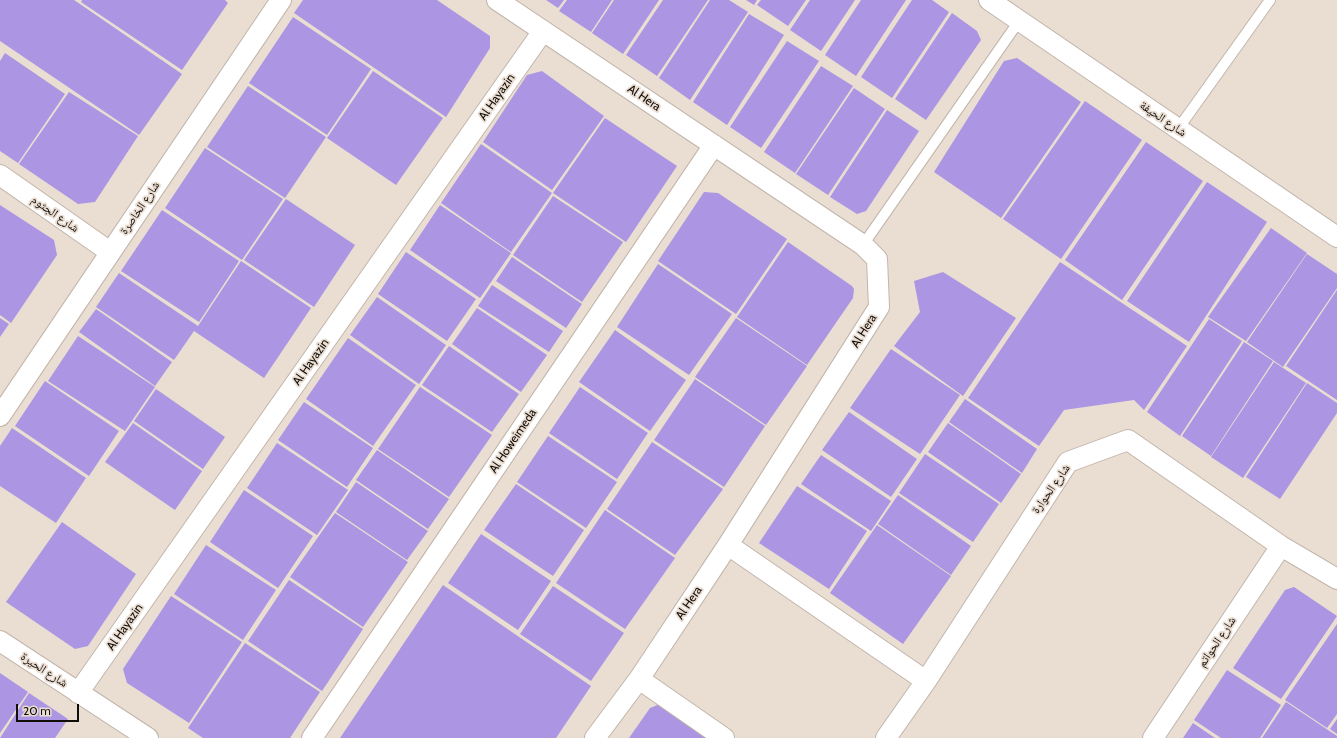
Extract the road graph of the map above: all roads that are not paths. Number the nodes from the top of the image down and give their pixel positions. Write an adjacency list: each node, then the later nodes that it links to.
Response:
1 (281, 0): 12 (street, شارع الخاصرة)
2 (497, 0): 6 (street, Al Hera)
3 (988, 0): 5 (street, شارع الحيفة)
4 (1270, 0): 7 (lane)
5 (1019, 21): 7 (street, شارع الحيفة); 11 (lane)
6 (543, 31): 8 (street, Al Hera); 20 (street, Al Hayazin)
7 (1178, 129): 10 (street, شارع الحيفة)
8 (714, 144): 11 (street, Al Hera); 22 (street, Al Howeimeda)
9 (0, 175): 12 (street, شارع الجثوم)
10 (1337, 237)
11 (863, 245): 14 (street, Al Hera)
12 (110, 252): 13 (street, شارع الخاصرة)
13 (0, 416)
14 (728, 545): 18 (street, Al Hera); 19 (street)
15 (1281, 546): 16 (street, شارع الحوارة); 19 (street, شارع الحوارة); 26 (street, شارع الحواتم)
16 (1337, 579)
17 (0, 641): 20 (street, شارع الحيرة)
18 (639, 678): 23 (street, Al Hera); 24 (street)
19 (926, 681): 25 (street, شارع الحوارة)
20 (78, 693): 21 (street, شارع الحيرة)
21 (148, 738)
22 (312, 738)
23 (595, 738)
24 (724, 738)
25 (886, 738)
26 (1153, 738)

